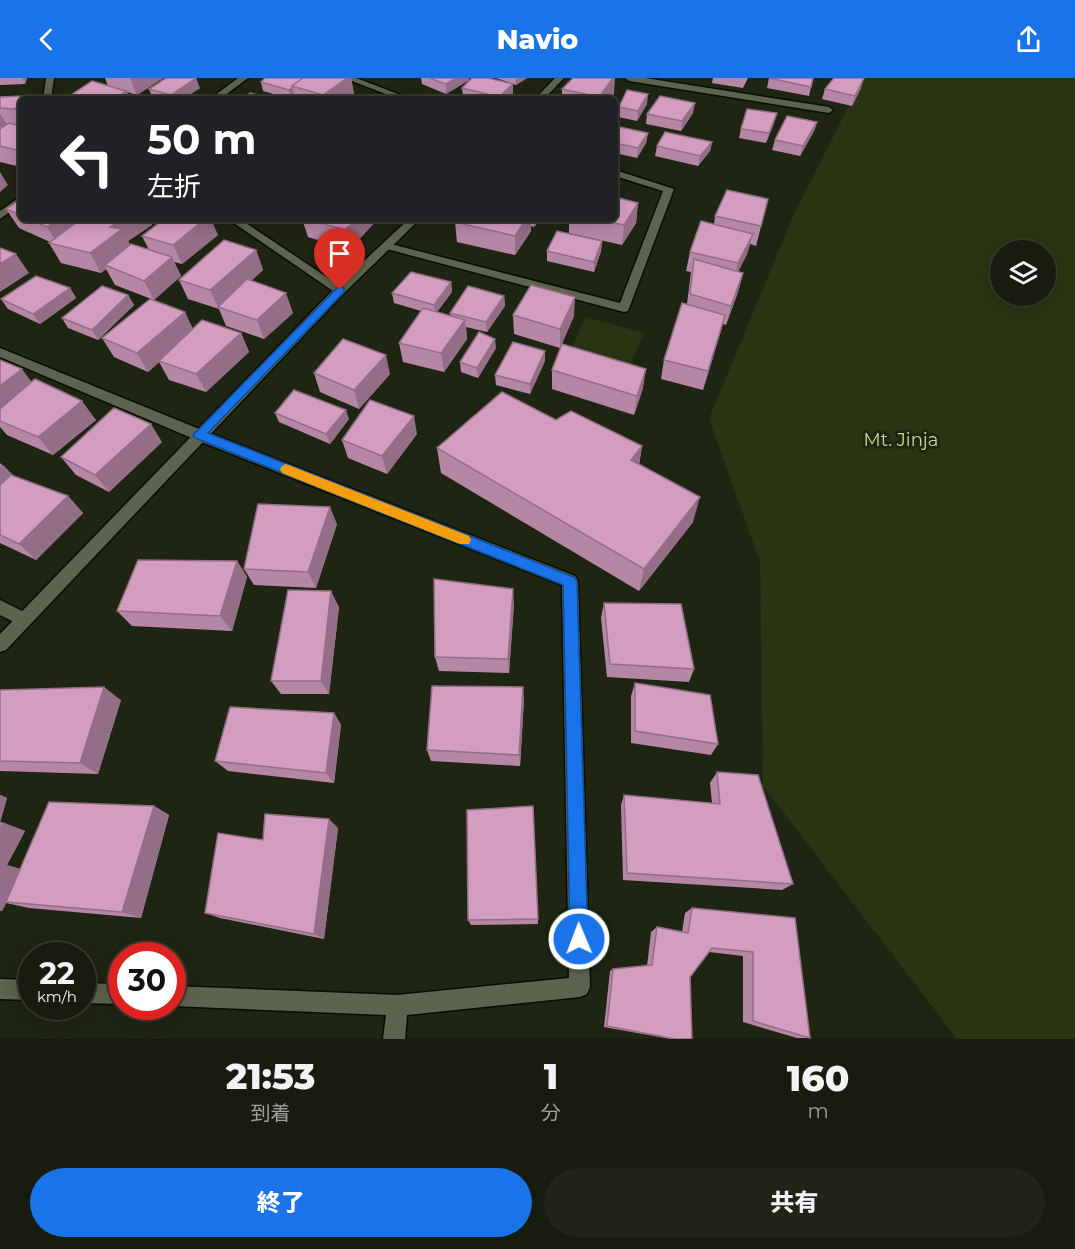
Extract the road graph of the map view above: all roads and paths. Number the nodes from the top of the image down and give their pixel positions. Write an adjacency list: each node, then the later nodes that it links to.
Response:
1 (50, 78): 7 (street)
2 (244, 78): 8 (street)
3 (348, 78): 6 (street)
4 (560, 78): 11 (street)
5 (628, 78): 12 (street)
6 (381, 90): 9 (street); 10 (street)
7 (47, 96)
8 (218, 96)
9 (374, 96)
10 (398, 96)
11 (542, 96)
12 (828, 110)
13 (618, 174): 18 (street)
14 (18, 201): 15 (street)
15 (0, 216)
16 (238, 222): 19 (street)
17 (412, 222): 18 (street)
18 (387, 246): 19 (street)
19 (340, 290): 21 (street)
20 (0, 351): 21 (street)
21 (199, 435): 23 (street); 28 (street)
22 (0, 607): 23 (street)
23 (22, 619): 24 (street)
24 (0, 645)
25 (0, 989): 26 (street)
26 (18, 990)
27 (186, 997): 28 (street)
28 (397, 1005): 29 (street)
29 (394, 1039)

